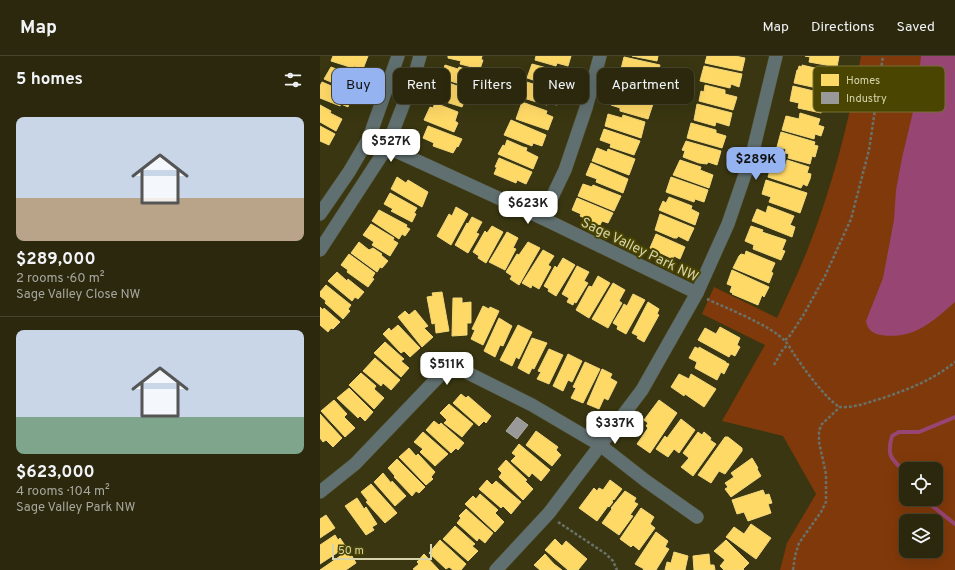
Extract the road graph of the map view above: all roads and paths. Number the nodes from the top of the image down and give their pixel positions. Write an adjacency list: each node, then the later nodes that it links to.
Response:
1 (398, 56): 8 (street)
2 (420, 56): 9 (street)
3 (600, 56): 11 (street)
4 (776, 56): 13 (street)
5 (883, 56): 6 (path)
6 (882, 66)
7 (875, 112): 14 (path)
8 (369, 138): 9 (street, Sage Valley Park NW); 10 (street)
9 (387, 147): 11 (street, Sage Valley Park NW); 12 (street)
10 (320, 214)
11 (542, 218): 13 (street, Sage Valley Park NW)
12 (320, 250)
13 (697, 293): 14 (path); 19 (street, Sage Valley Park NW)
14 (785, 340): 15 (path)
15 (788, 345): 17 (path); 18 (path)
16 (955, 362): 18 (path)
17 (774, 365)
18 (840, 407): 25 (path)
19 (600, 445): 20 (street); 21 (street, Sage Valley Park NW); 22 (street)
20 (320, 492)
21 (549, 513): 23 (street, Sage Valley Park NW); 24 (path)
22 (697, 517)
23 (496, 570)
24 (617, 570)
25 (793, 570)

